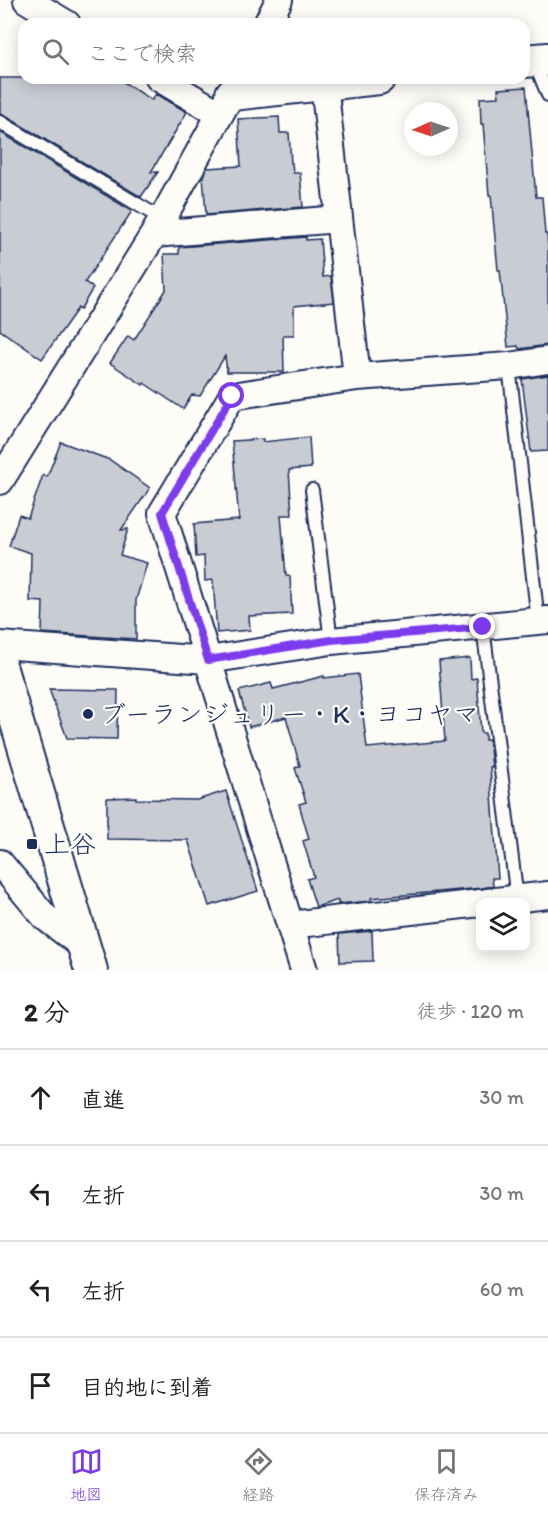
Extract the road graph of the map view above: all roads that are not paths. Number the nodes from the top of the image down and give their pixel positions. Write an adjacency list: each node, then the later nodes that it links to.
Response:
1 (27, 0): 3 (street)
2 (279, 0): 4 (street)
3 (58, 18)
4 (270, 18)
5 (535, 60): 9 (lane)
6 (184, 84): 8 (street)
7 (324, 84): 8 (street); 11 (street)
8 (231, 95): 12 (street)
9 (548, 95)
10 (0, 122): 12 (lane)
11 (339, 219): 12 (street); 15 (street)
12 (158, 226): 16 (street)
13 (548, 360): 14 (street)
14 (509, 366): 15 (street); 18 (lane)
15 (357, 377): 22 (street)
16 (0, 481)
17 (312, 490): 20 (lane)
18 (543, 621): 19 (street)
19 (483, 627): 20 (street); 26 (lane)
20 (331, 640): 22 (street)
21 (0, 645): 22 (street)
22 (208, 660): 29 (street)
23 (0, 666): 30 (street)
24 (0, 863): 30 (street)
25 (548, 896): 27 (street)
26 (517, 898)
27 (527, 898)
28 (476, 903): 29 (street)
29 (290, 925): 31 (street)
30 (88, 959)
31 (304, 970)

